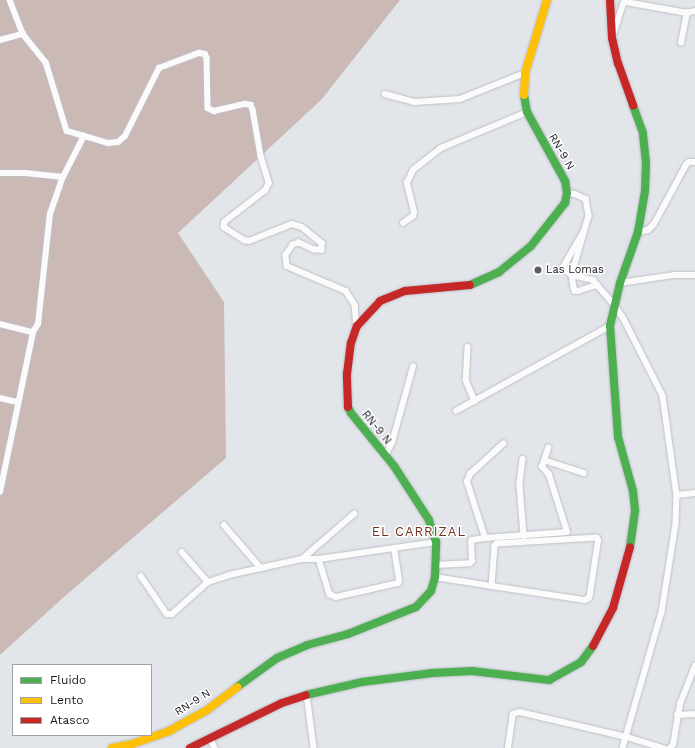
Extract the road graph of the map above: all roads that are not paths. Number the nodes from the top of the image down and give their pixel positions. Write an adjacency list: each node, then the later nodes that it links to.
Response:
1 (10, 0): 6 (street)
2 (547, 0): 10 (main road, RN-9 N)
3 (610, 0): 7 (main road)
4 (695, 11): 5 (street)
5 (686, 13): 7 (street); 9 (street)
6 (23, 34): 8 (street); 13 (street)
7 (612, 38): 20 (main road)
8 (0, 40)
9 (681, 43)
10 (525, 73): 11 (street); 12 (main road, RN-9 N)
11 (385, 94)
12 (527, 112): 17 (main road, RN-9 N); 18 (street)
13 (84, 136): 16 (street); 27 (street)
14 (695, 162): 20 (street)
15 (0, 173): 16 (street)
16 (62, 177): 29 (street)
17 (567, 193): 19 (street); 27 (main road, RN-9 N)
18 (403, 223)
19 (584, 232): 21 (street); 21 (street)
20 (638, 232): 23 (main road)
21 (572, 274): 24 (street); 24 (street)
22 (695, 275): 23 (street)
23 (620, 283): 25 (main road)
24 (597, 285): 25 (street)
25 (614, 304): 28 (main road); 44 (street)
26 (0, 324): 29 (street)
27 (357, 326): 38 (main road, RN-9 N)
28 (610, 326): 33 (street); 61 (main road)
29 (33, 332): 34 (street)
30 (468, 347): 33 (street)
31 (413, 367): 38 (street)
32 (0, 398): 34 (street)
33 (475, 401): 35 (street)
34 (18, 402): 42 (street)
35 (456, 411)
36 (503, 444): 48 (street)
37 (548, 448): 40 (street)
38 (385, 456): 49 (main road, RN-9 N)
39 (523, 458): 47 (street)
40 (544, 460): 41 (street); 47 (street)
41 (584, 473)
42 (0, 492)
43 (695, 493): 44 (street)
44 (677, 495): 64 (street)
45 (354, 514): 52 (street)
46 (224, 525): 55 (street)
47 (524, 536): 48 (street)
48 (485, 538): 54 (street)
49 (436, 542): 50 (street); 54 (main road, RN-9 N)
50 (394, 548): 53 (street); 53 (street)
51 (182, 552): 58 (street)
52 (302, 559): 53 (street); 55 (street)
53 (319, 559)
54 (436, 565): 57 (main road, RN-9 N)
55 (260, 568): 58 (street)
56 (141, 576): 58 (street)
57 (435, 577): 59 (street); 66 (main road, RN-9 N)
58 (208, 582)
59 (492, 586): 59 (street)
60 (695, 666): 63 (street)
61 (307, 694): 65 (main road); 69 (street)
62 (695, 714): 63 (street)
63 (677, 715): 73 (street)
64 (627, 737): 70 (street); 71 (street); 72 (street)
65 (210, 738): 67 (main road); 68 (street)
66 (112, 748)
67 (190, 748)
68 (215, 748)
69 (314, 748)
70 (508, 748)
71 (623, 748)
72 (664, 748)
73 (670, 748)

